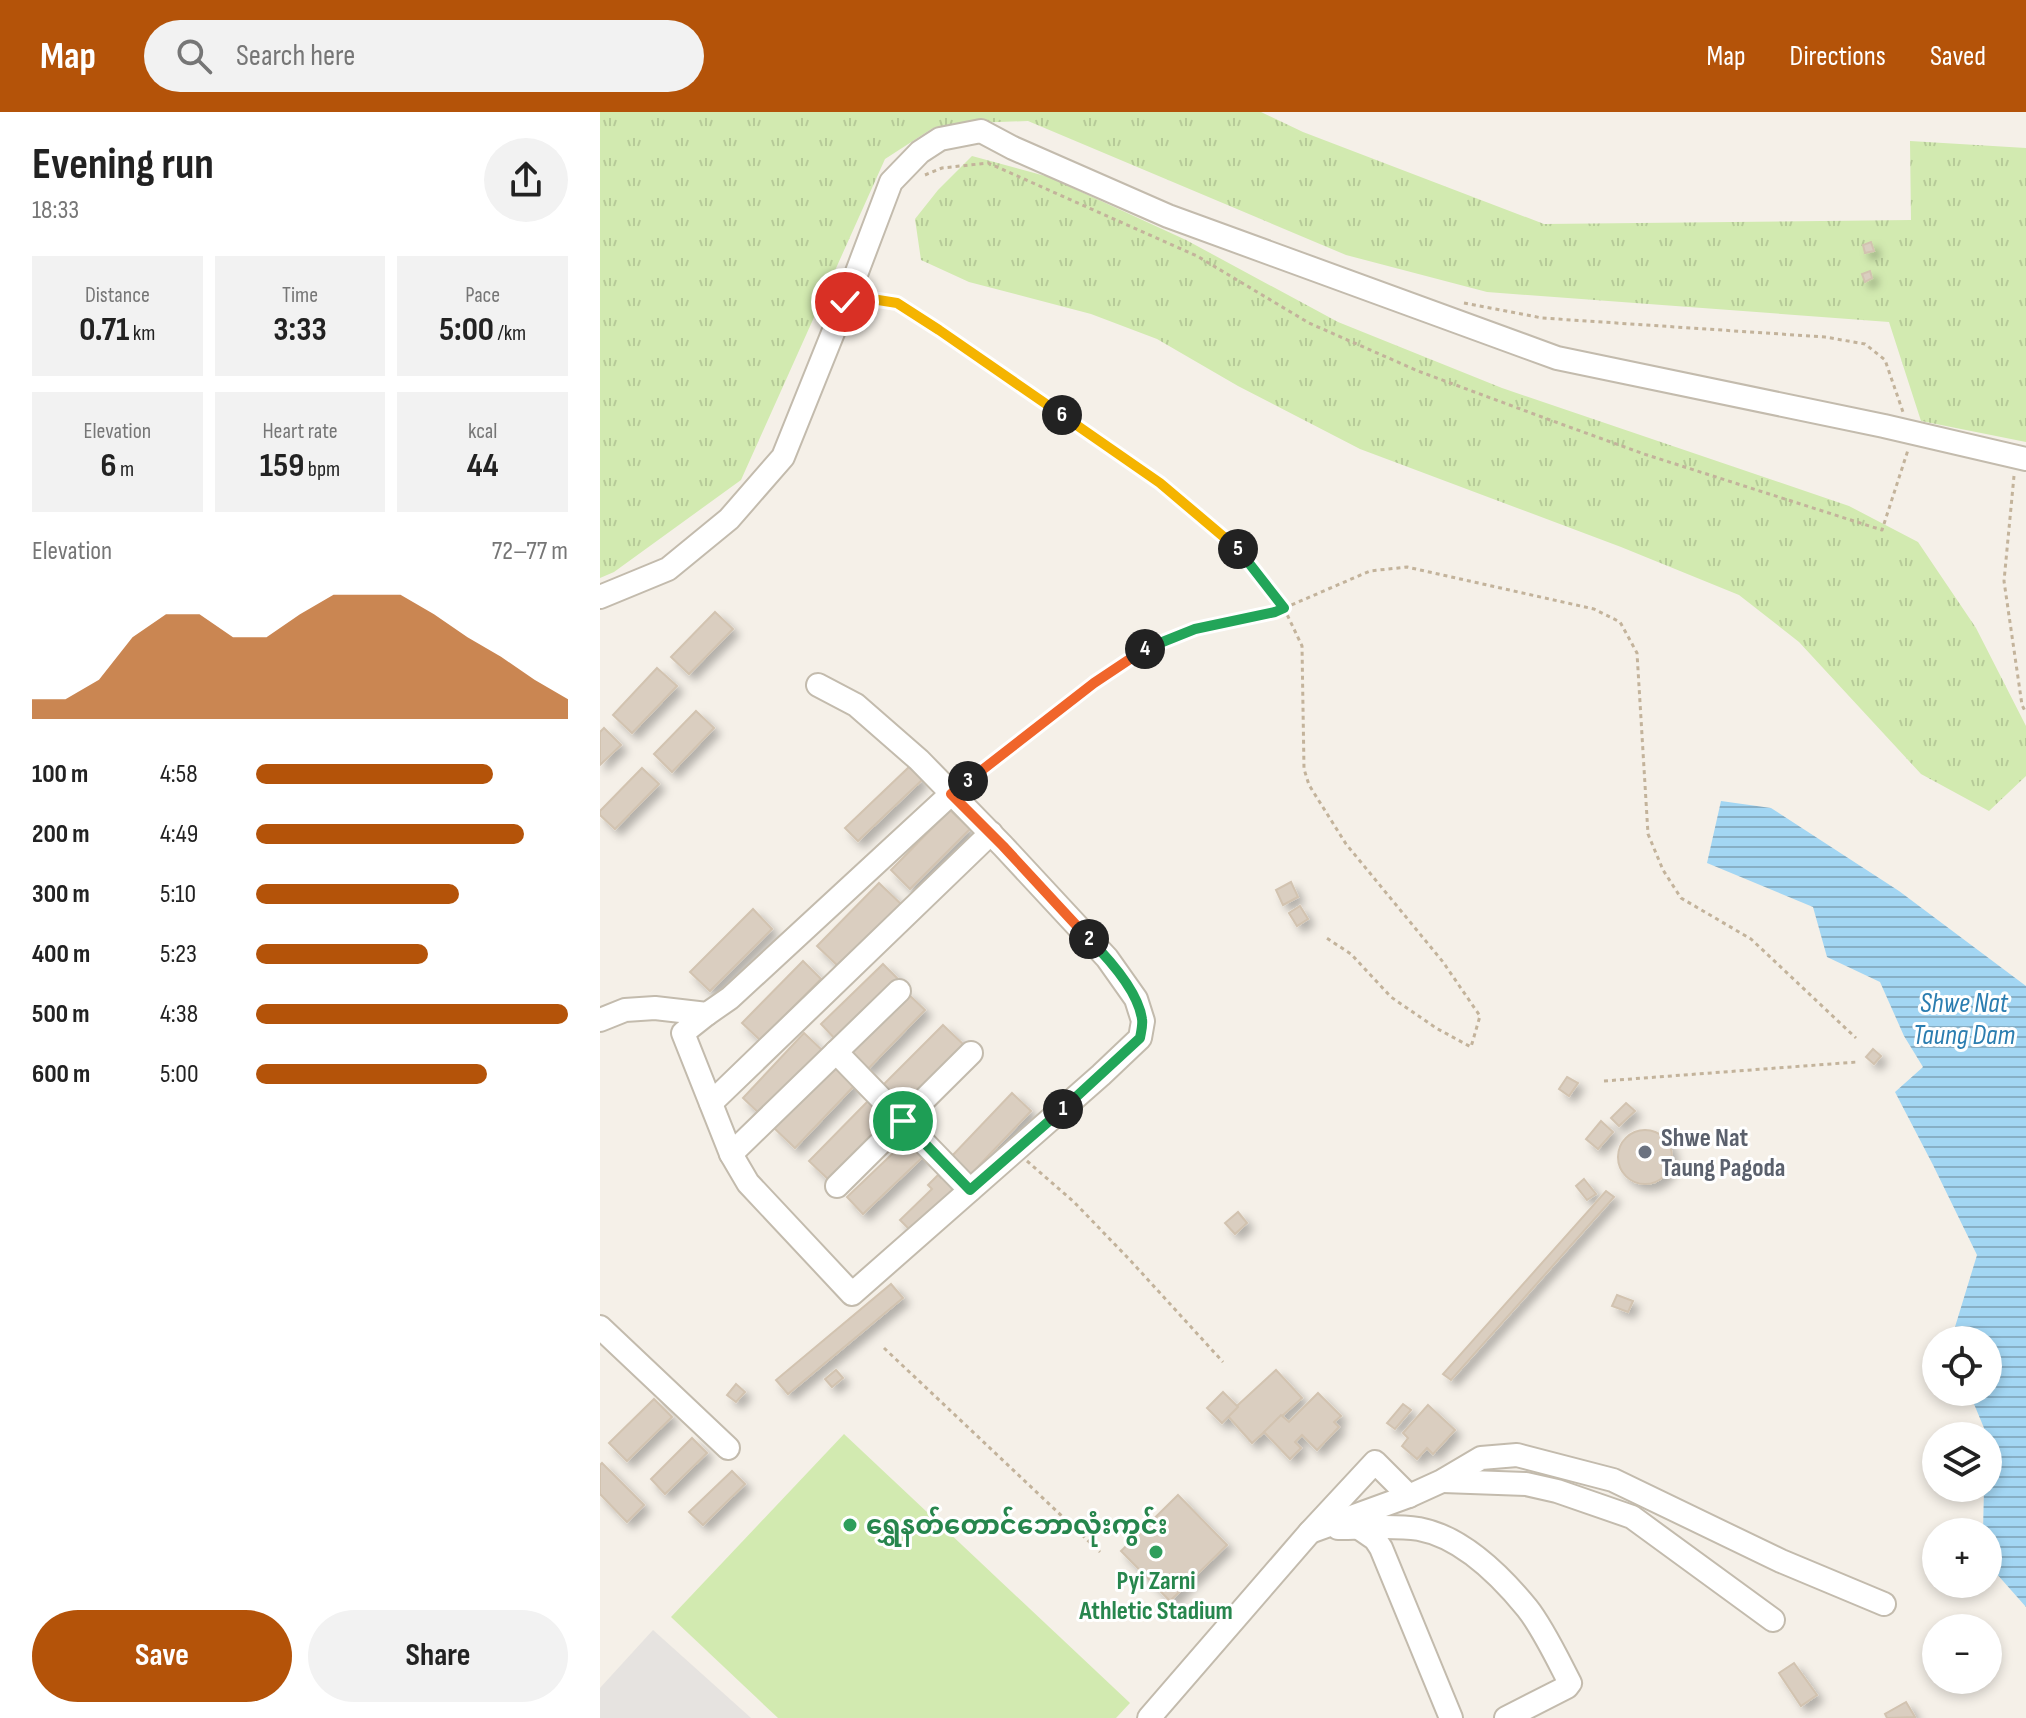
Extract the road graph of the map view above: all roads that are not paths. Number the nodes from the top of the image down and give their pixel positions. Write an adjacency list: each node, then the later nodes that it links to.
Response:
1 (2021, 458): 2 (street)
2 (600, 597)
3 (818, 685): 4 (street)
4 (951, 794): 5 (street); 7 (street)
5 (991, 833): 11 (street); 15 (street)
6 (899, 991): 9 (street)
7 (707, 1014): 8 (street); 11 (street)
8 (600, 1020)
9 (836, 1052): 12 (street); 13 (street)
10 (971, 1053): 12 (street)
11 (711, 1103): 13 (street)
12 (903, 1121): 14 (street); 15 (street)
13 (731, 1154): 15 (street)
14 (837, 1186)
15 (970, 1190)
16 (600, 1327): 17 (street)
17 (728, 1448)
18 (1442, 1481): 19 (street); 22 (street); 23 (street)
19 (1409, 1496): 21 (street); 21 (street)
20 (1359, 1528): 21 (street); 25 (street); 26 (street)
21 (1315, 1530): 24 (street)
22 (1884, 1604)
23 (1773, 1620)
24 (1149, 1718)
25 (1451, 1718)
26 (1506, 1718)

